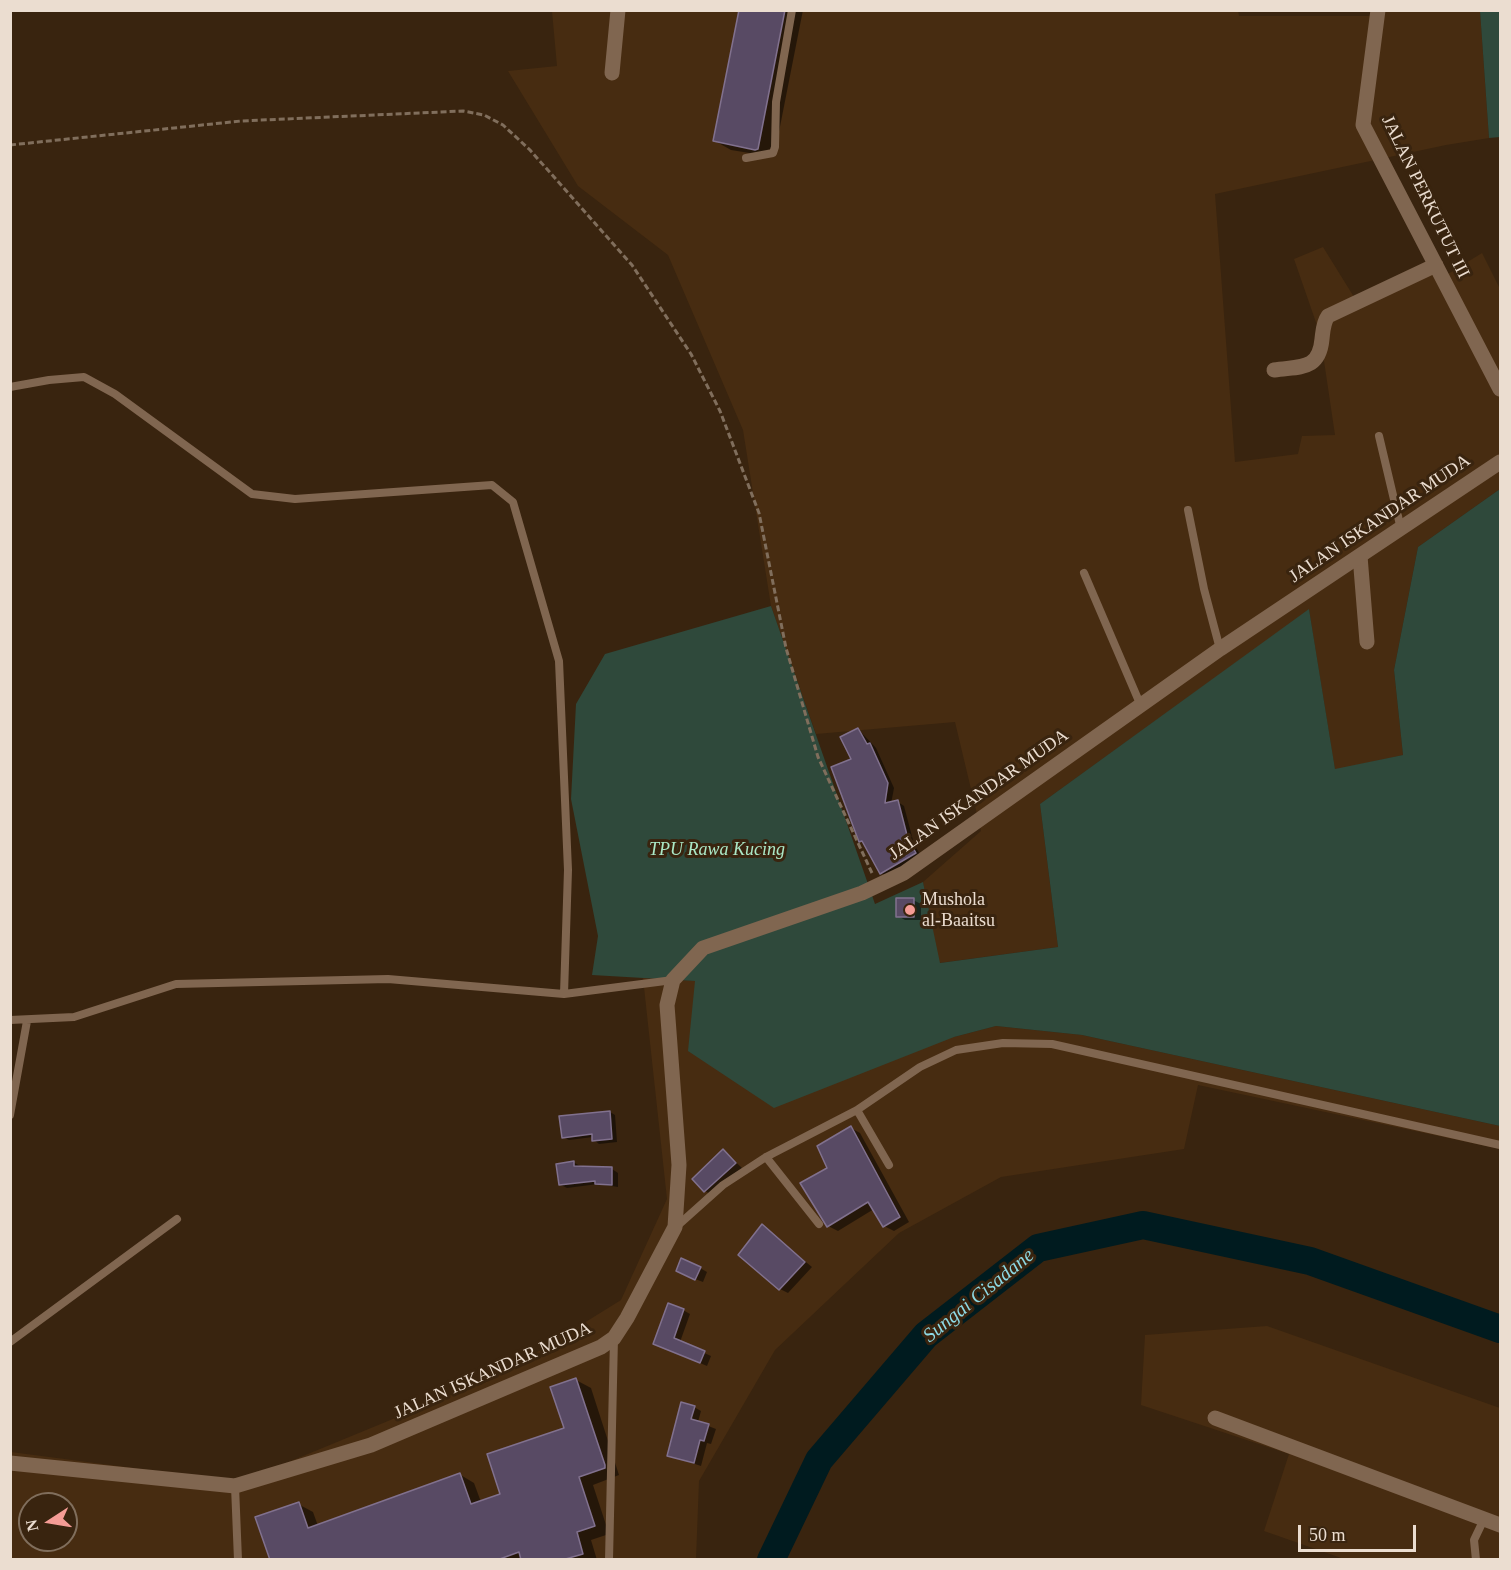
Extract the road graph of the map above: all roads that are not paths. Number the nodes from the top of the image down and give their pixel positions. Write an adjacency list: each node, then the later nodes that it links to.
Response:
1 (618, 10): 4 (street)
2 (792, 10): 5 (lane)
3 (1378, 10): 6 (street, JALAN PERKUTUT III)
4 (612, 73)
5 (746, 158)
6 (1436, 265): 7 (street); 9 (street, JALAN PERKUTUT III)
7 (1274, 370)
8 (10, 387): 20 (lane)
9 (1500, 389)
10 (1378, 436): 13 (lane)
11 (1500, 462): 13 (street, JALAN ISKANDAR MUDA)
12 (1188, 510): 17 (lane)
13 (1401, 529): 14 (street, JALAN ISKANDAR MUDA)
14 (1360, 556): 16 (street); 17 (street, JALAN ISKANDAR MUDA)
15 (1084, 573): 18 (lane)
16 (1367, 642)
17 (1220, 649): 18 (street, JALAN ISKANDAR MUDA)
18 (1141, 706): 19 (street, JALAN ISKANDAR MUDA)
19 (673, 980): 20 (lane); 30 (street, JALAN ISKANDAR MUDA)
20 (564, 994): 22 (lane)
21 (10, 1020): 22 (lane)
22 (27, 1021): 24 (lane)
23 (857, 1110): 25 (lane); 26 (lane); 27 (lane)
24 (10, 1115)
25 (1500, 1145)
26 (766, 1157): 29 (lane); 30 (lane)
27 (888, 1165)
28 (177, 1219): 32 (lane)
29 (819, 1224)
30 (675, 1227): 31 (street, JALAN ISKANDAR MUDA)
31 (614, 1338): 35 (street, JALAN ISKANDAR MUDA); 39 (lane)
32 (10, 1342)
33 (1215, 1418): 36 (street)
34 (10, 1463): 35 (street, JALAN ISKANDAR MUDA)
35 (235, 1486): 38 (lane)
36 (1484, 1519): 37 (street); 40 (lane)
37 (1500, 1525)
38 (238, 1560)
39 (609, 1560)
40 (1476, 1560)

